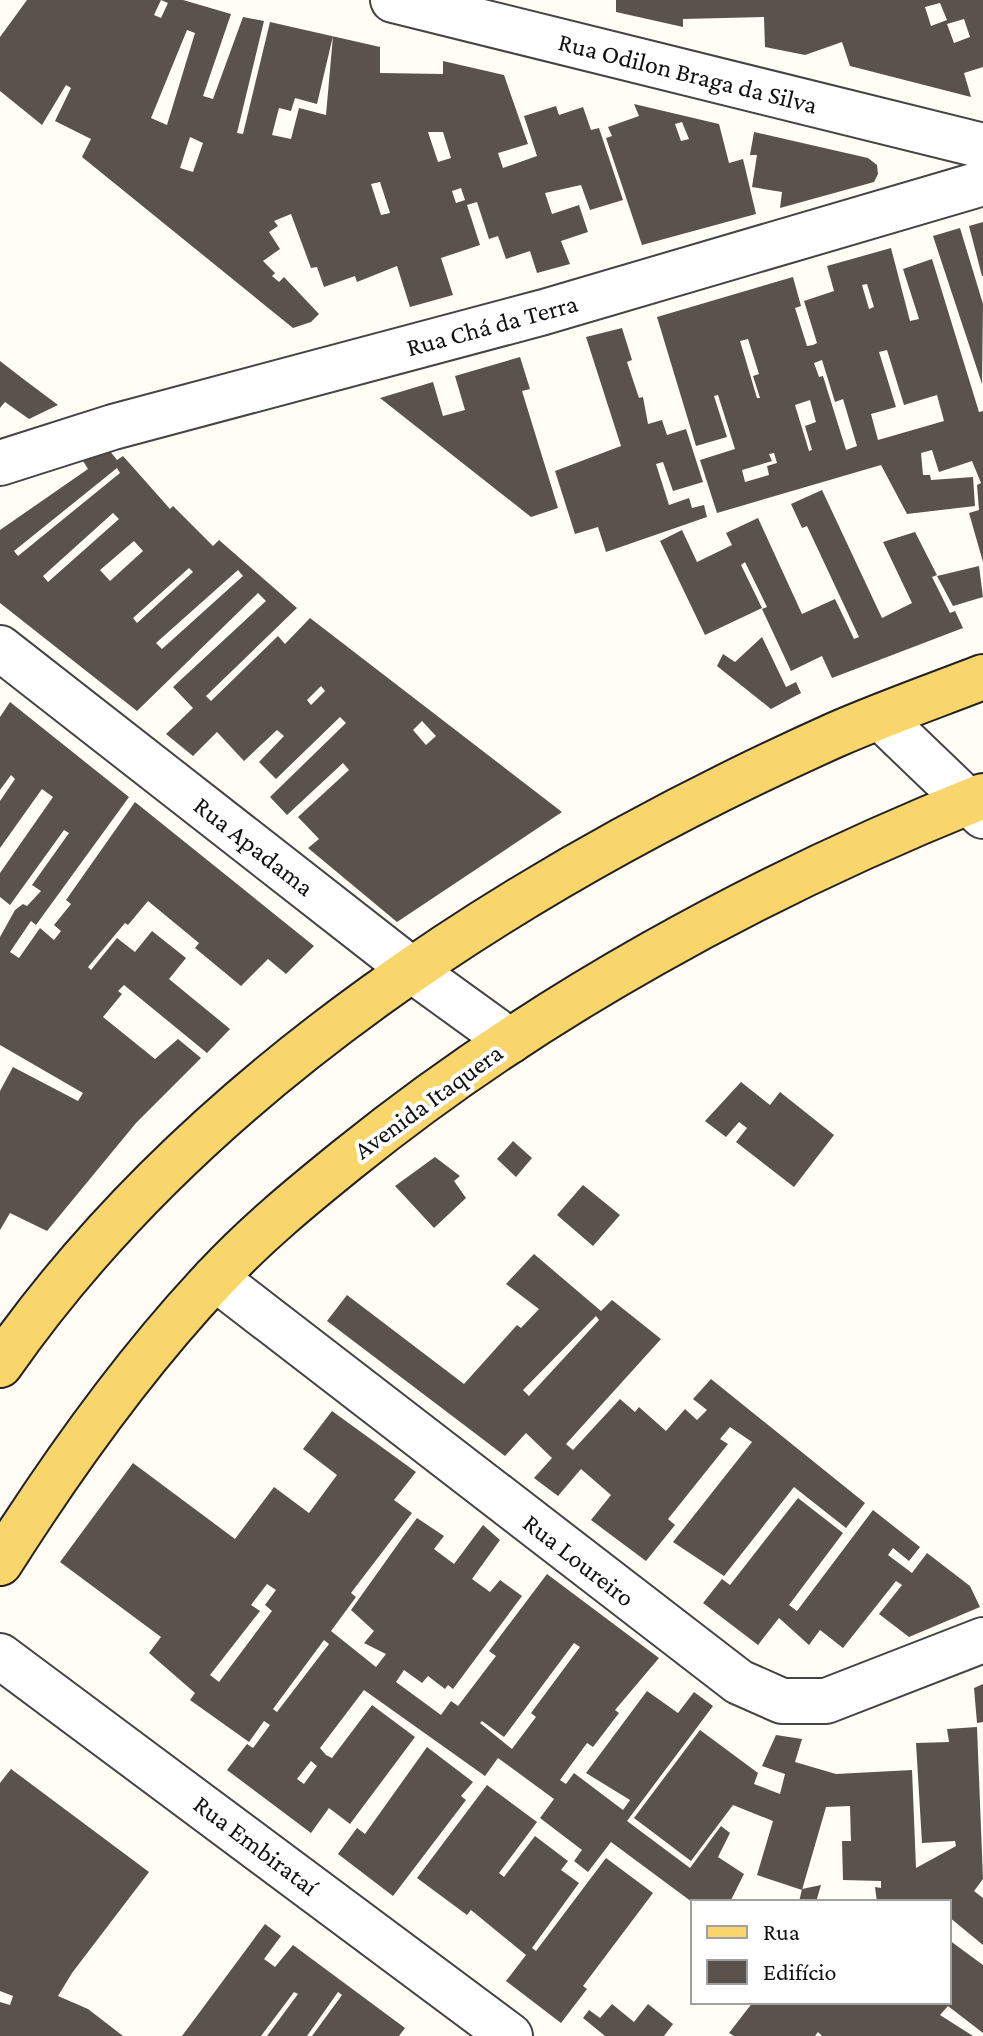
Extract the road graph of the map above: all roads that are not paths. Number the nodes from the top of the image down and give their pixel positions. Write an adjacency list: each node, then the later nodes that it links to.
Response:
1 (393, 0): 2 (street, Rua Odilon Braga da Silva)
2 (983, 146)
3 (983, 183): 4 (street, Rua Chá da Terra)
4 (0, 463)
5 (0, 648): 9 (street, Rua Apadama)
6 (983, 677): 7 (main road)
7 (880, 717): 8 (street); 9 (main road)
8 (978, 805): 10 (main road, Avenida Itaquera)
9 (412, 970): 10 (street, Rua Apadama); 12 (main road)
10 (510, 1041): 11 (main road, Avenida Itaquera)
11 (215, 1278): 13 (main road, Avenida Itaquera); 14 (street, Rua Loureiro)
12 (0, 1365)
13 (0, 1563)
14 (983, 1640)
15 (0, 1656): 16 (street, Rua Embirataí)
16 (510, 2036)

